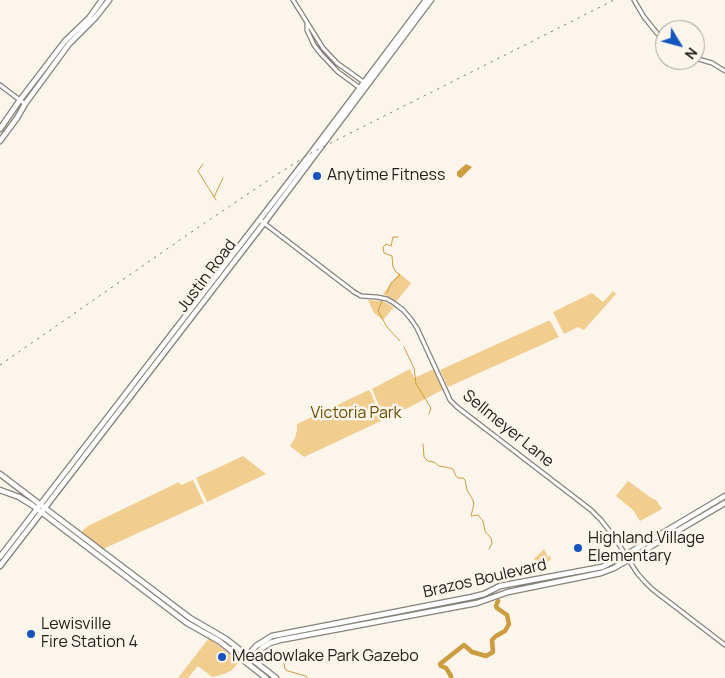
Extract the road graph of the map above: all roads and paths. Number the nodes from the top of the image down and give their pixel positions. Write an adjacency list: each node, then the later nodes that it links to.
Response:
1 (102, 0): 17 (main road)
2 (109, 0): 18 (main road)
3 (293, 0): 7 (street)
4 (426, 0): 9 (main road, Justin Road)
5 (431, 0): 9 (main road, Justin Road)
6 (634, 0): 8 (street)
7 (306, 23): 11 (street); 12 (street)
8 (655, 31)
9 (397, 43): 14 (main road, Justin Road)
10 (705, 61): 13 (street)
11 (337, 63): 12 (street); 14 (street)
12 (333, 68): 16 (street)
13 (725, 71)
14 (366, 84): 16 (main road, Justin Road)
15 (0, 85): 17 (street)
16 (362, 89): 21 (main road, Justin Road)
17 (20, 100): 18 (street); 19 (main road)
18 (25, 104): 20 (main road)
19 (0, 129)
20 (0, 141)
21 (262, 221): 22 (main road, Justin Road); 23 (main road, Justin Road); 34 (street, Sellmeyer Lane)
22 (243, 242): 23 (main road); 24 (main road, Justin Road)
23 (235, 259): 24 (main road, Justin Road)
24 (97, 436): 28 (main road, Justin Road); 30 (main road, Justin Road)
25 (0, 474): 30 (main road)
26 (0, 490): 30 (main road)
27 (725, 496): 34 (main road, Brazos Boulevard)
28 (51, 500): 30 (main road, Justin Road); 31 (main road)
29 (725, 503): 34 (main road, Brazos Boulevard)
30 (41, 509): 31 (main road); 32 (main road); 33 (main road, Justin Road)
31 (57, 517): 32 (main road)
32 (86, 544): 40 (main road); 41 (main road)
33 (4, 555): 35 (main road, Justin Road)
34 (627, 557): 36 (main road, Brazos Boulevard); 39 (street, Sellmeyer Lane)
35 (0, 566)
36 (544, 581): 37 (main road, Brazos Boulevard); 38 (main road, Brazos Boulevard)
37 (372, 616): 38 (main road); 40 (main road, Brazos Boulevard)
38 (374, 622): 42 (main road, Brazos Boulevard)
39 (725, 645)
40 (248, 656): 41 (main road, Brazos Boulevard); 42 (main road)
41 (244, 660): 43 (main road)
42 (252, 660): 43 (main road, Brazos Boulevard); 45 (main road)
43 (248, 664): 44 (main road)
44 (266, 678)
45 (276, 678)

